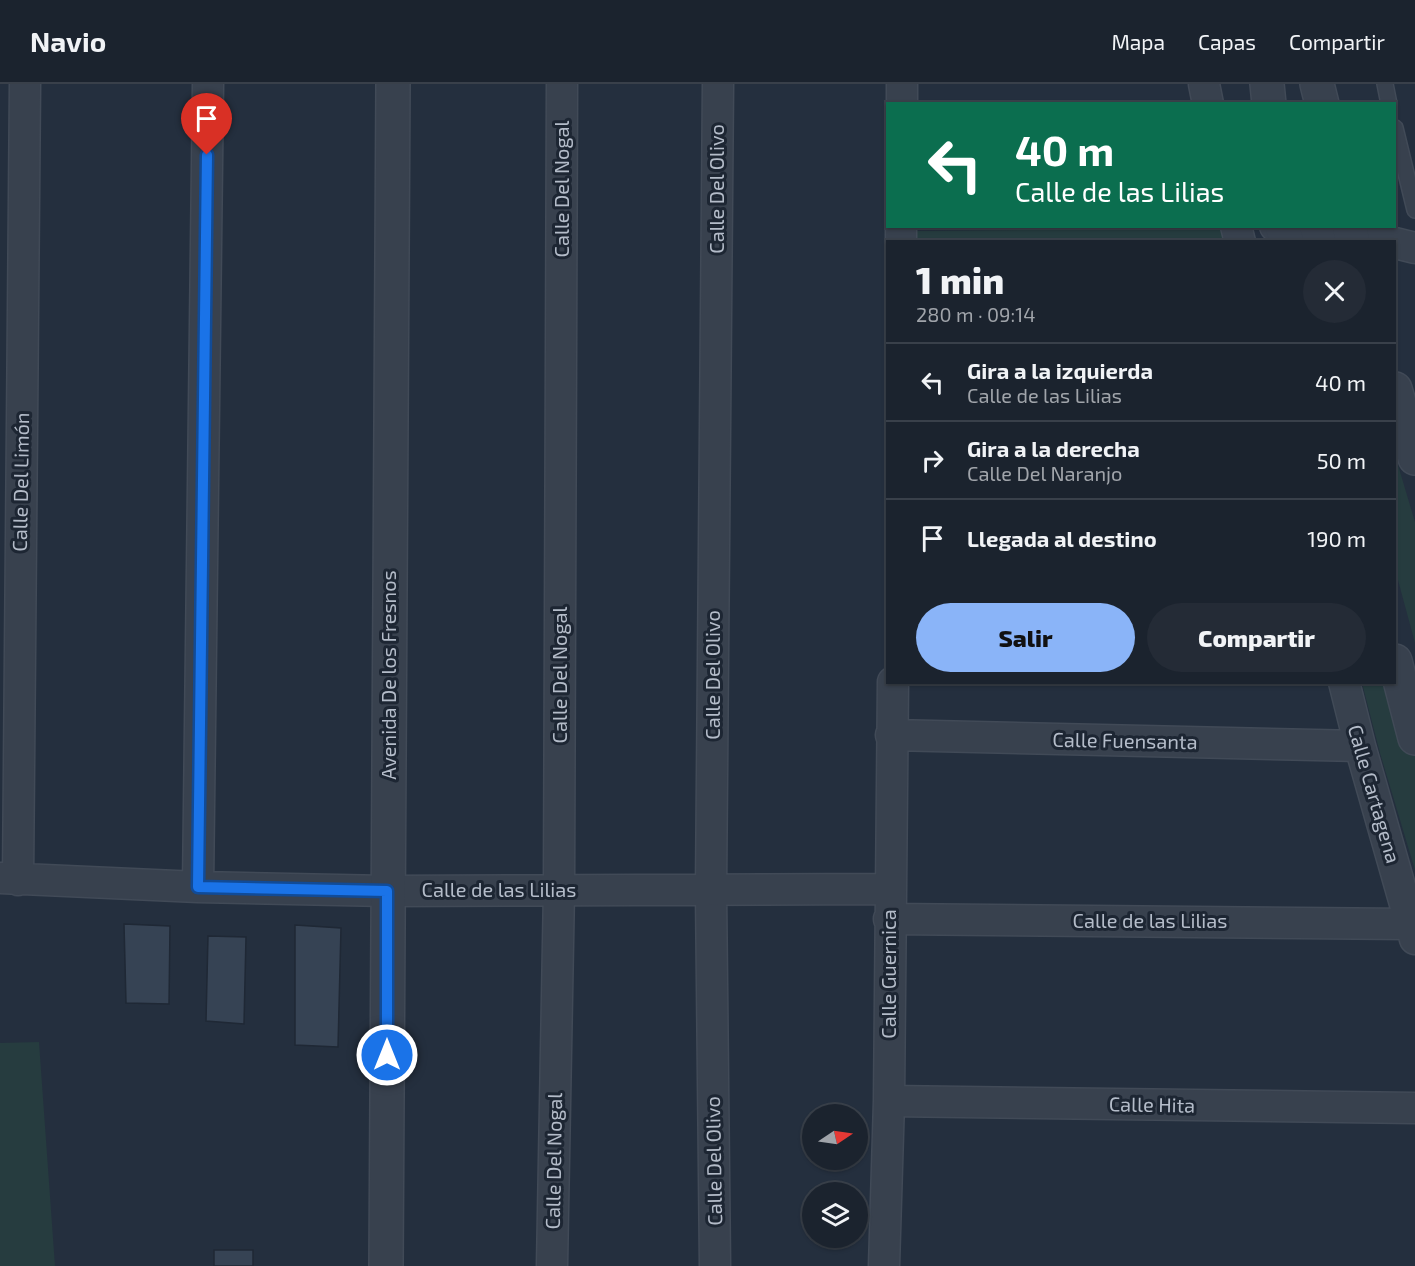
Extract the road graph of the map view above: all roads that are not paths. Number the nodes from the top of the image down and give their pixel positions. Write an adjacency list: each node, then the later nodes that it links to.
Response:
1 (25, 84): 34 (street, Calle Del Limón)
2 (208, 84): 35 (street)
3 (393, 84): 38 (street, Avenida De los Fresnos)
4 (562, 84): 36 (street, Calle Del Nogal)
5 (718, 84): 39 (street, Calle Del Olivo)
6 (902, 84): 12 (street)
7 (1204, 84): 13 (street)
8 (1252, 84): 14 (street)
9 (1267, 84): 15 (street)
10 (1317, 84): 16 (street)
11 (1385, 84): 17 (lane)
12 (902, 102)
13 (1208, 102)
14 (1256, 102)
15 (1269, 102)
16 (1322, 102)
17 (1389, 102)
18 (1396, 132): 19 (lane)
19 (1411, 184): 20 (lane)
20 (1415, 210)
21 (1292, 228): 22 (street)
22 (1351, 234): 23 (street)
23 (1378, 240)
24 (1396, 243): 25 (street)
25 (1415, 248)
26 (1396, 392): 27 (street)
27 (1415, 459)
28 (1396, 665): 32 (street)
29 (893, 684): 31 (street, Calle Guernica)
30 (1344, 684): 33 (street, Calle Cartagena)
31 (891, 735): 33 (street, Calle Fuensanta); 37 (street, Calle Guernica)
32 (1415, 738)
33 (1360, 746): 41 (street, Calle Cartagena)
34 (9, 880): 35 (street, Calle de las Lilias)
35 (198, 887): 38 (street, Calle de las Lilias)
36 (559, 889): 38 (street, Calle de las Lilias); 39 (street, Calle de las Lilias); 45 (street, Calle Del Nogal)
37 (890, 890): 39 (street, Calle de las Lilias); 40 (street, Calle Guernica)
38 (387, 891): 44 (street, Avenida De los Fresnos)
39 (711, 891): 46 (street, Calle Del Olivo)
40 (889, 919): 41 (street, Calle de las Lilias); 42 (street, Calle Guernica)
41 (1413, 931)
42 (889, 1101): 43 (street, Calle Hita); 47 (street, Calle Guernica)
43 (1415, 1108)
44 (386, 1266)
45 (552, 1266)
46 (715, 1266)
47 (884, 1266)

